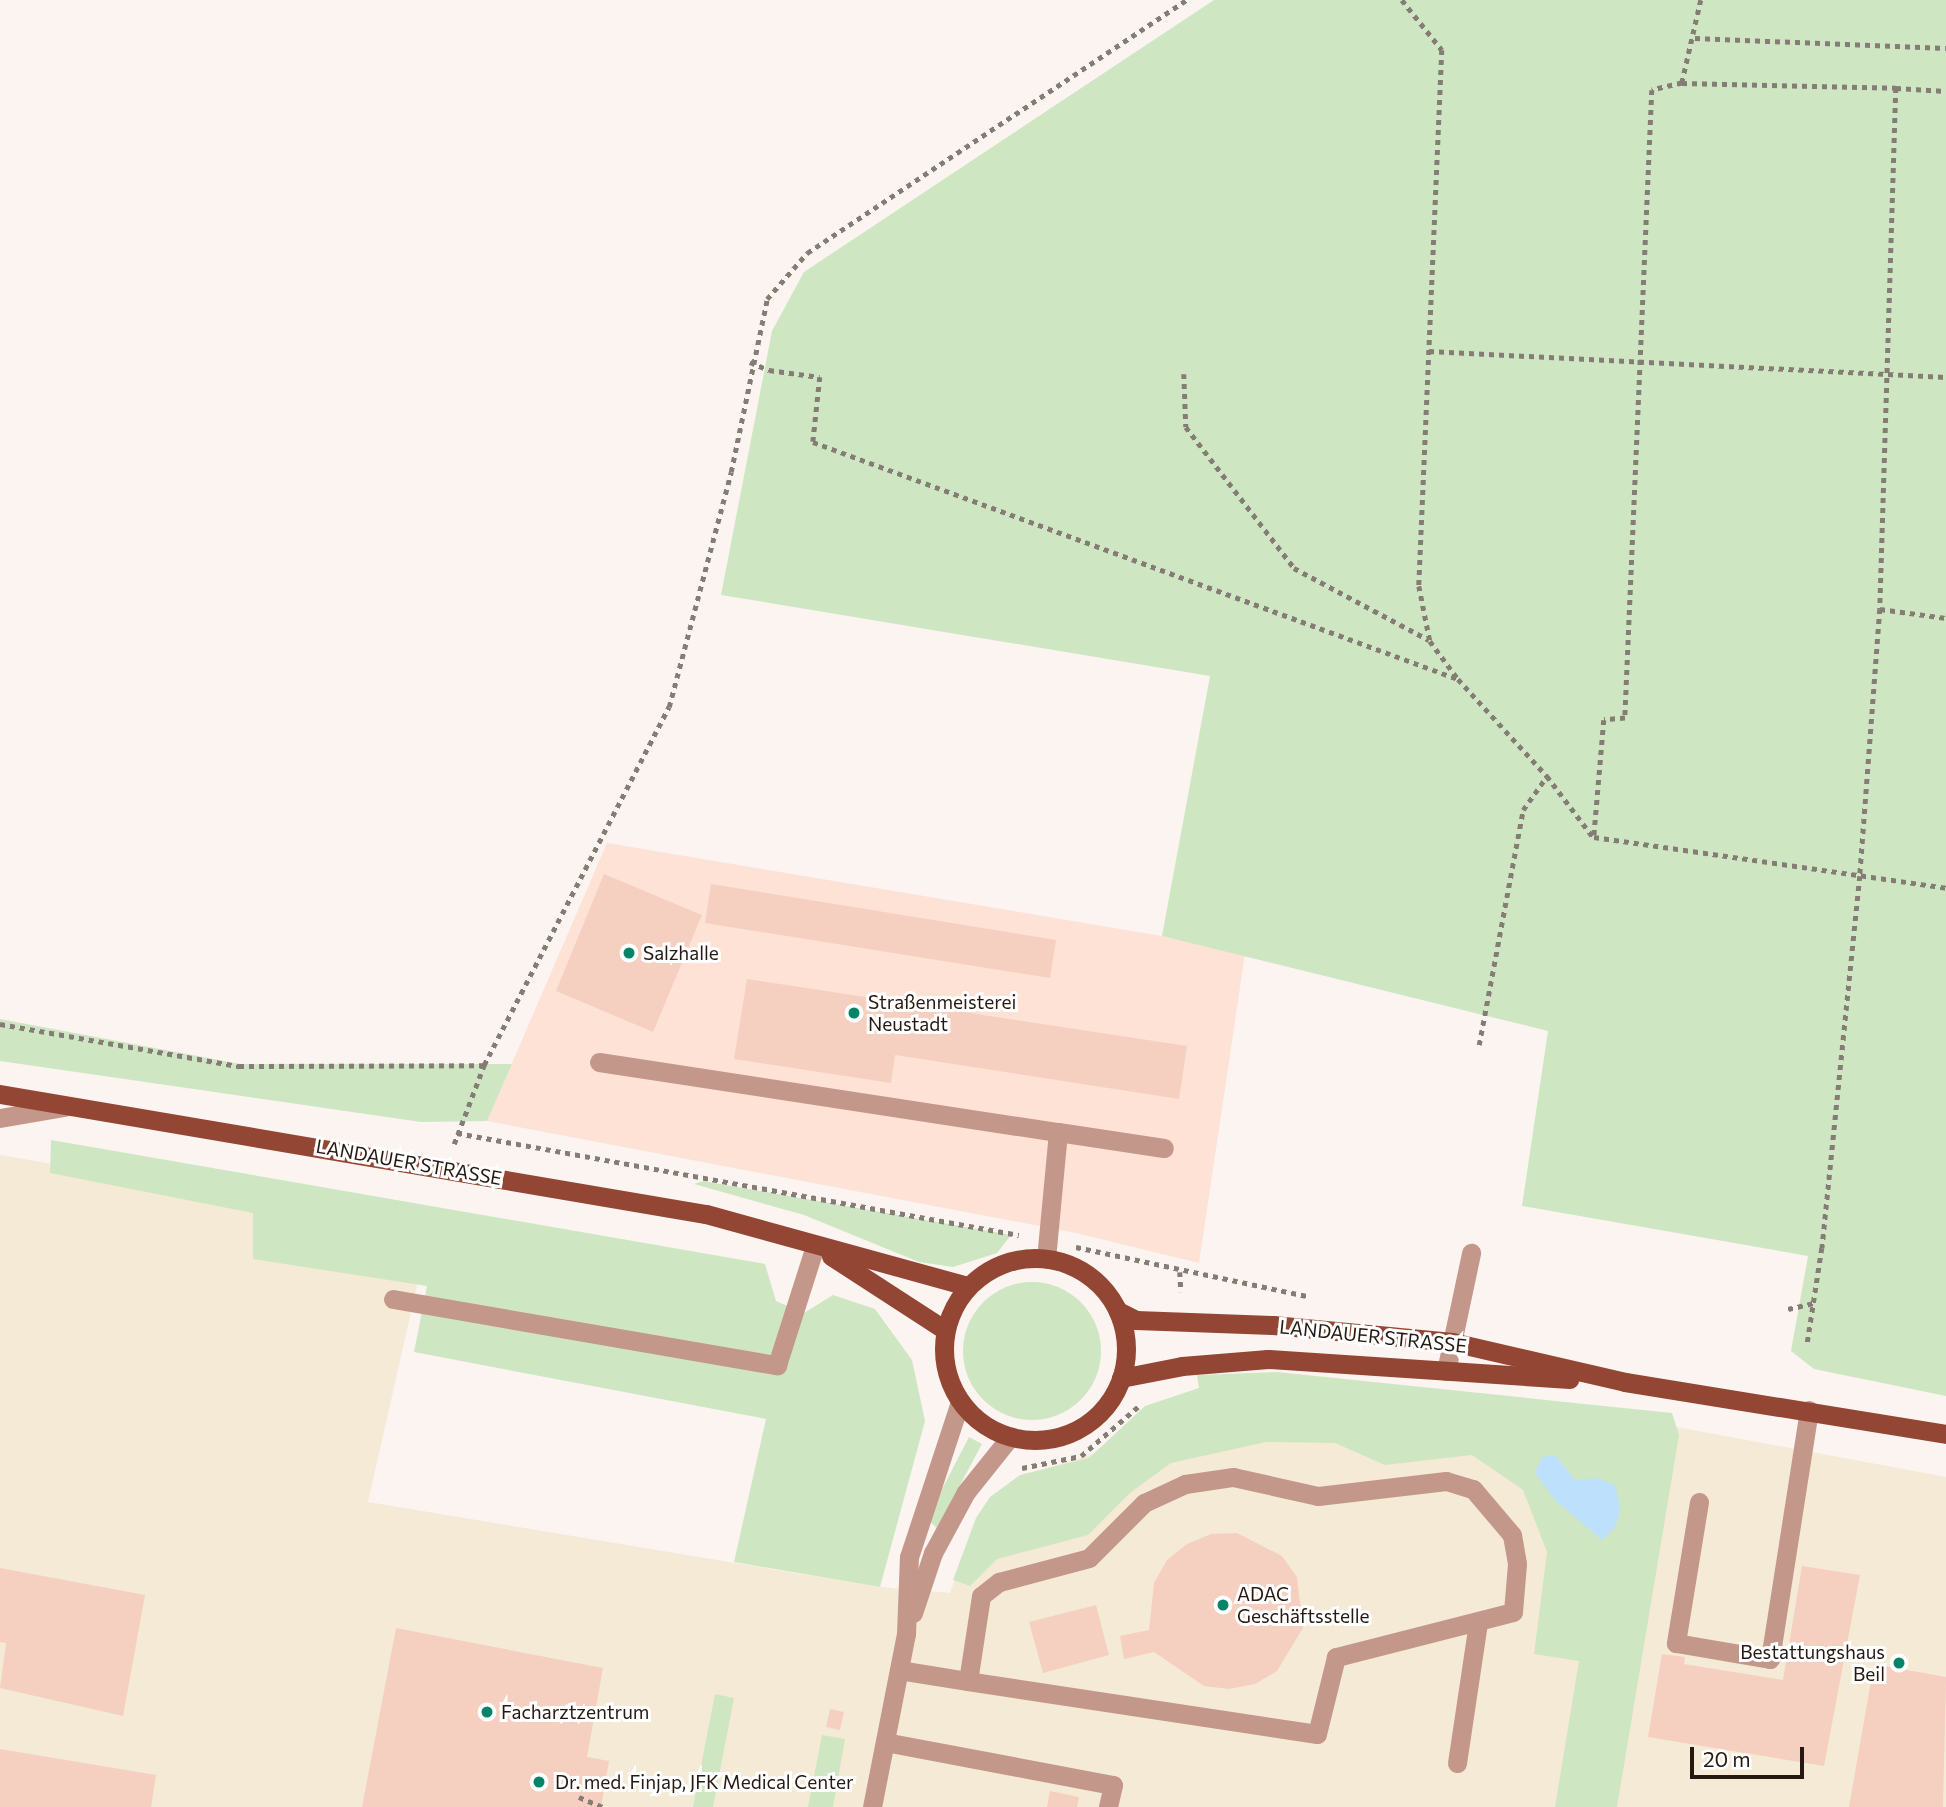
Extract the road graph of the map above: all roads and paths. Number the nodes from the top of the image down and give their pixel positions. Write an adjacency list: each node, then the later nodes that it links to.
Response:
1 (1186, 0): 11 (path)
2 (1402, 0): 9 (path)
3 (1701, 0): 4 (path)
4 (1695, 38): 5 (path); 6 (path)
5 (1946, 48)
6 (1682, 83): 7 (path); 10 (path)
7 (1896, 88): 8 (path); 13 (path)
8 (1946, 91)
9 (1429, 351): 10 (path); 17 (path)
10 (1641, 361): 13 (path); 20 (path)
11 (750, 362): 18 (path); 26 (path)
12 (1184, 374): 17 (path)
13 (1889, 374): 14 (path); 15 (path)
14 (1946, 377)
15 (1880, 609): 16 (path); 21 (path)
16 (1946, 618)
17 (1430, 641): 18 (path)
18 (1458, 679): 19 (path)
19 (1547, 776): 20 (path); 24 (path)
20 (1594, 837): 21 (path)
21 (1860, 876): 22 (path); 41 (path)
22 (1946, 888)
23 (0, 1024): 26 (path)
24 (1479, 1045)
25 (599, 1062): 30 (street)
26 (484, 1065): 31 (path)
27 (0, 1094): 28 (main road, LANDAUER STRASSE)
28 (77, 1105): 29 (street); 33 (main road, LANDAUER STRASSE)
29 (0, 1118)
30 (1058, 1132): 32 (street); 35 (street)
31 (457, 1133): 33 (path); 35 (path)
32 (1164, 1148)
33 (446, 1169): 34 (main road, LANDAUER STRASSE)
34 (815, 1246): 38 (main road, LANDAUER STRASSE); 40 (street); 45 (main road, LANDAUER STRASSE)
35 (1045, 1249): 37 (path); 38 (main road); 43 (main road)
36 (1471, 1253): 46 (street)
37 (1180, 1272): 39 (path); 44 (path)
38 (968, 1286): 45 (main road)
39 (1311, 1297)
40 (393, 1299)
41 (1814, 1303): 42 (path); 47 (path)
42 (1788, 1309)
43 (1118, 1311): 44 (main road, LANDAUER STRASSE); 49 (main road)
44 (1182, 1323): 46 (main road, LANDAUER STRASSE)
45 (945, 1330): 52 (main road)
46 (1452, 1342): 48 (street); 50 (main road, LANDAUER STRASSE)
47 (1807, 1346)
48 (1446, 1371): 49 (main road, LANDAUER STRASSE); 50 (main road, LANDAUER STRASSE)
49 (1121, 1378): 55 (main road)
50 (1625, 1382): 53 (main road, LANDAUER STRASSE)
51 (1144, 1401): 56 (path)
52 (960, 1402): 55 (main road); 59 (street)
53 (1809, 1410): 54 (main road, LANDAUER STRASSE); 57 (street)
54 (1946, 1434)
55 (1010, 1437): 59 (street)
56 (1011, 1474)
57 (1699, 1502)
58 (1478, 1622): 61 (street); 61 (street); 63 (street)
59 (906, 1634): 60 (street)
60 (899, 1670): 61 (street); 62 (street)
61 (968, 1681)
62 (885, 1742): 66 (street); 67 (street)
63 (1457, 1763)
64 (579, 1797): 65 (path)
65 (603, 1807)
66 (872, 1807)
67 (1108, 1807)

